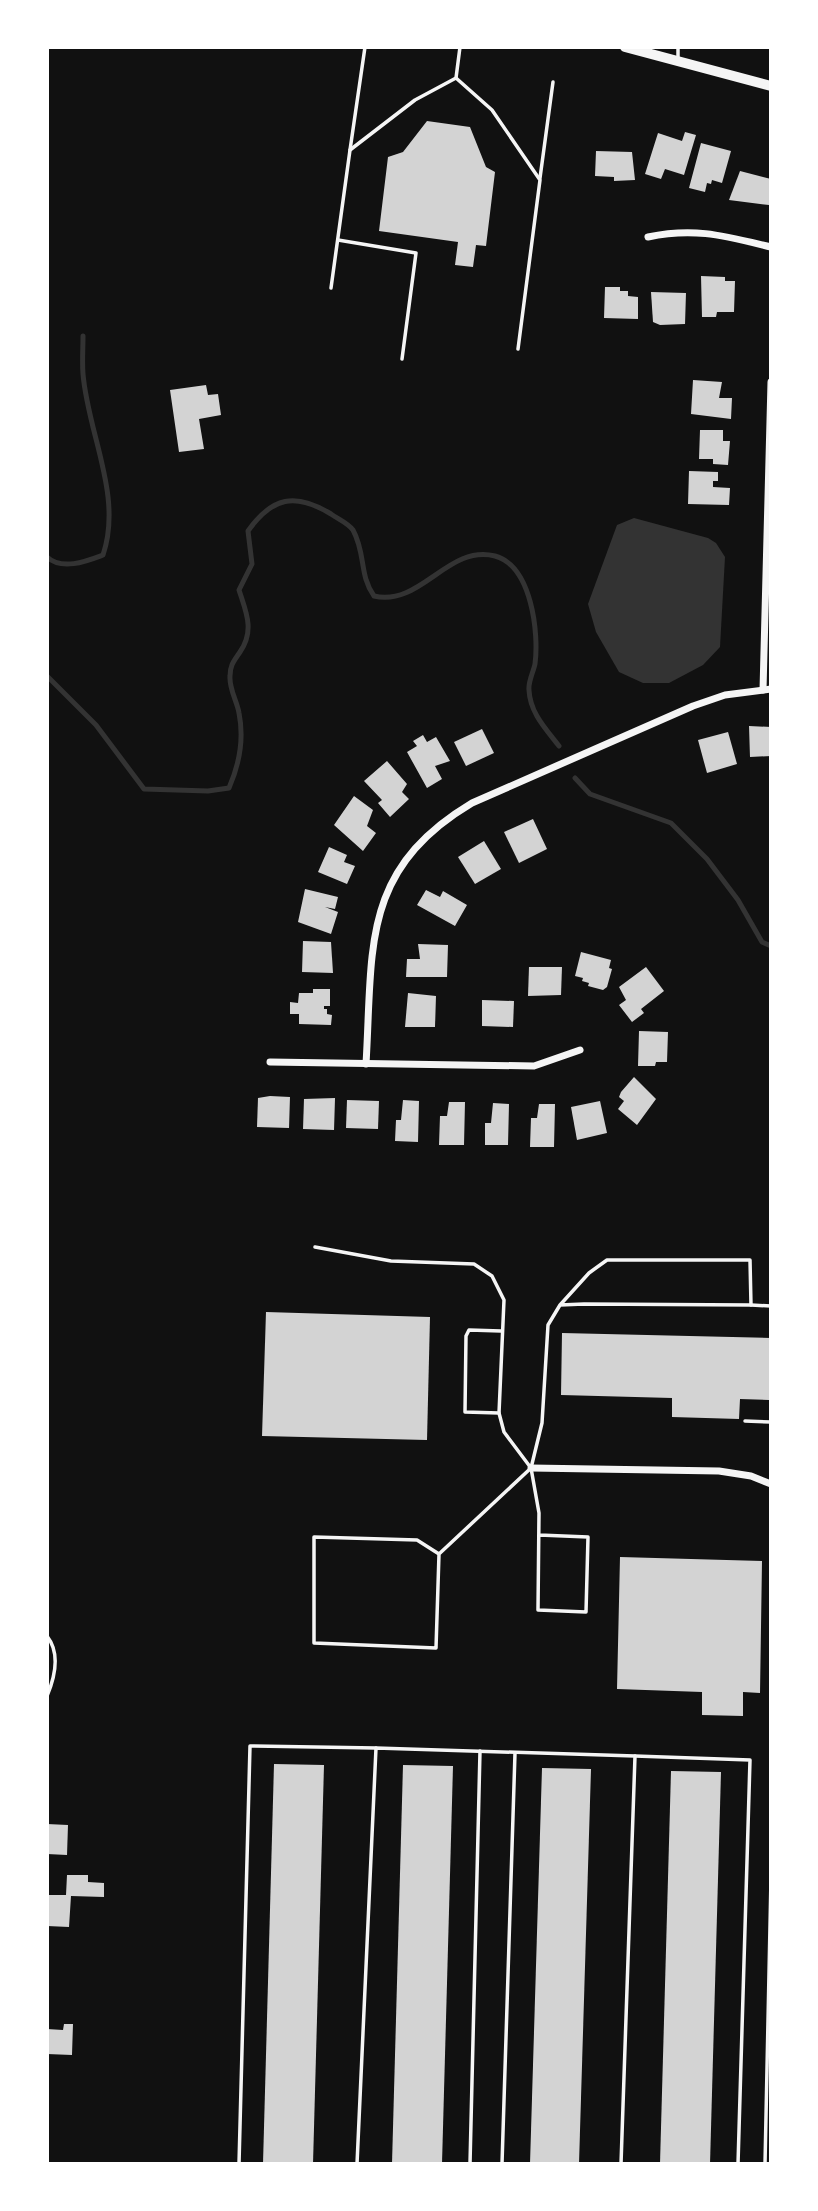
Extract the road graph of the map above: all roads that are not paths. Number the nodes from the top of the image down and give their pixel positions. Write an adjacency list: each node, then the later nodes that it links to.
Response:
1 (365, 47): 9 (lane)
2 (460, 47): 6 (lane)
3 (625, 47): 5 (street)
4 (678, 47): 5 (lane)
5 (678, 61): 8 (street)
6 (456, 78): 9 (lane); 10 (lane)
7 (553, 82): 10 (lane)
8 (771, 86)
9 (350, 150): 12 (lane)
10 (540, 180): 15 (lane)
11 (648, 237): 13 (street)
12 (338, 240): 14 (lane); 16 (lane)
13 (771, 247)
14 (331, 288)
15 (519, 349)
16 (402, 359)
17 (771, 382): 18 (street)
18 (767, 690): 21 (street)
19 (580, 1050): 21 (street)
20 (270, 1062): 21 (street)
21 (366, 1064)
22 (315, 1247): 26 (lane)
23 (751, 1305): 24 (lane); 24 (lane); 25 (lane)
24 (561, 1306): 30 (lane)
25 (771, 1306)
26 (501, 1331): 27 (lane); 27 (lane)
27 (499, 1413): 30 (lane)
28 (745, 1421): 29 (lane)
29 (771, 1422)
30 (531, 1468): 31 (street); 32 (lane); 33 (lane)
31 (771, 1484)
32 (539, 1535): 32 (lane)
33 (439, 1554): 33 (lane)
34 (47, 1636): 35 (lane)
35 (47, 1696)
36 (376, 1748): 37 (lane); 41 (lane); 42 (lane)
37 (480, 1752): 38 (lane); 43 (lane)
38 (515, 1753): 39 (lane); 44 (lane)
39 (635, 1756): 45 (lane); 46 (lane)
40 (771, 1878): 47 (lane)
41 (239, 2164)
42 (357, 2164)
43 (470, 2164)
44 (502, 2164)
45 (621, 2164)
46 (738, 2164)
47 (765, 2164)

